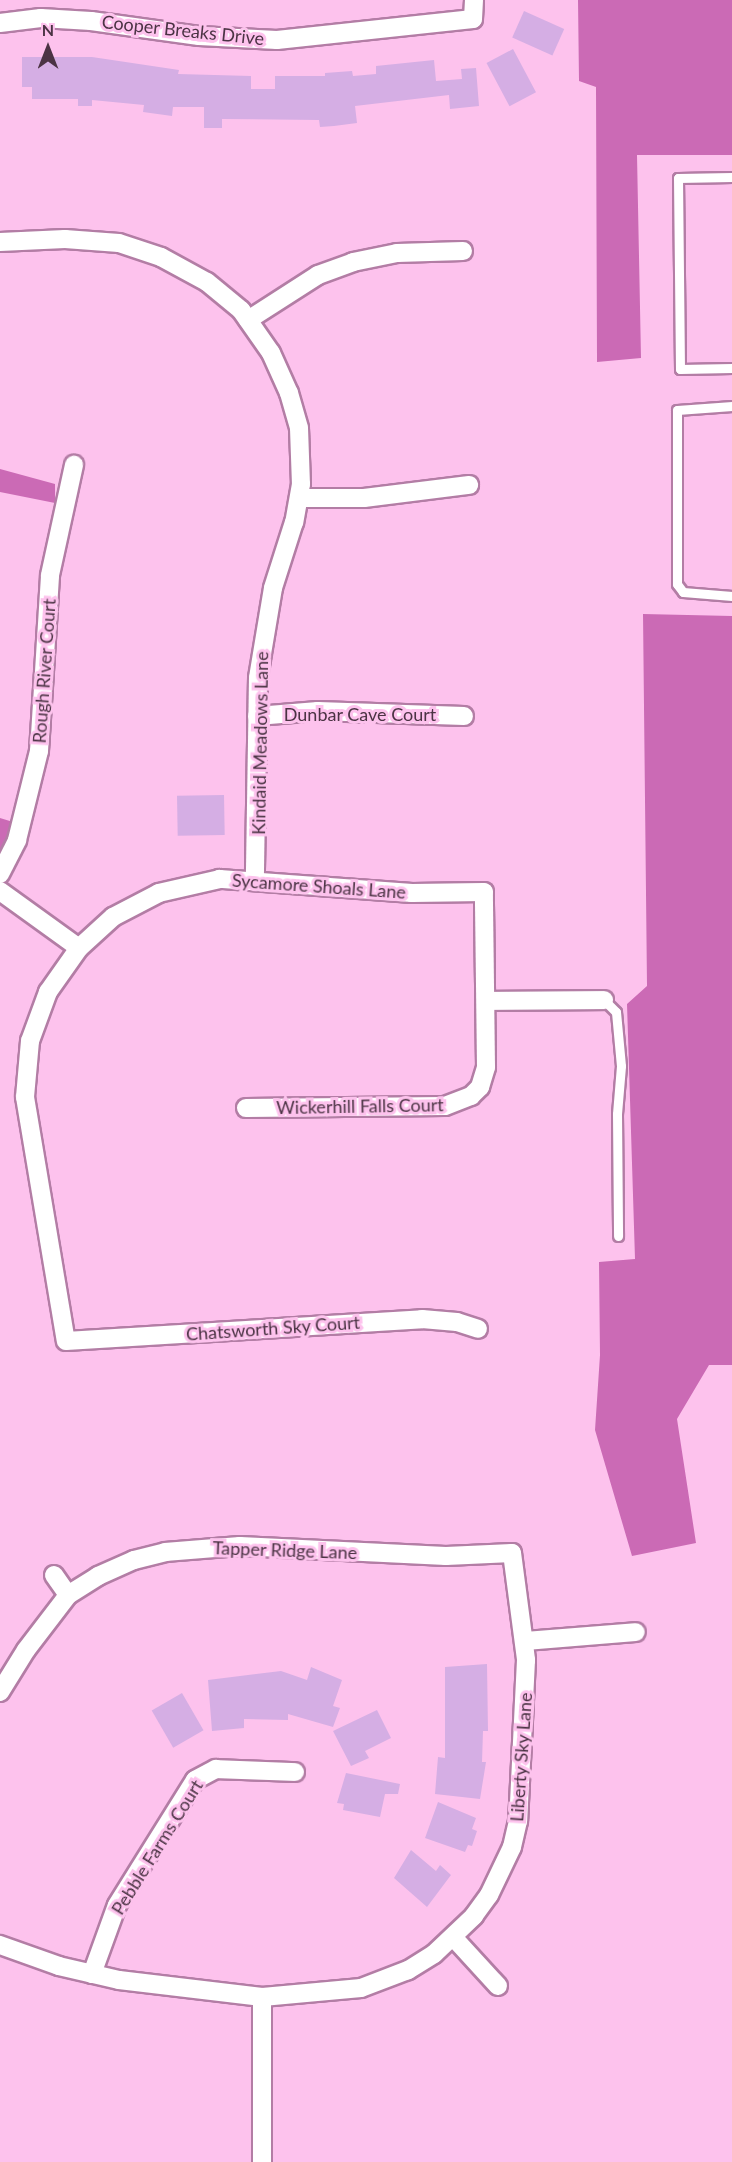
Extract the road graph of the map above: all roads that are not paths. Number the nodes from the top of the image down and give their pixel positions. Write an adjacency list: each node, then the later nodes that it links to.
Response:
1 (474, 0): 2 (street, Cooper Breaks Drive)
2 (0, 23)
3 (732, 177): 7 (lane)
4 (0, 242): 6 (street, Kindaid Meadows Lane)
5 (463, 251): 6 (street)
6 (248, 320): 11 (street, Kindaid Meadows Lane)
7 (732, 368)
8 (732, 406): 12 (lane)
9 (74, 465): 15 (street, Rough River Court)
10 (469, 485): 11 (street)
11 (300, 498): 13 (street, Kindaid Meadows Lane)
12 (732, 596)
13 (257, 716): 14 (street, Dunbar Cave Court); 16 (street, Kindaid Meadows Lane)
14 (464, 716)
15 (0, 873)
16 (255, 879): 18 (street, Sycamore Shoals Lane); 20 (street, Sycamore Shoals Lane)
17 (0, 891): 18 (street)
18 (79, 948): 24 (street, Sycamore Shoals Lane)
19 (604, 1000): 20 (street); 22 (lane)
20 (486, 1001): 21 (street, Wickerhill Falls Court)
21 (246, 1108)
22 (618, 1236)
23 (478, 1329): 24 (street, Chatsworth Sky Court)
24 (66, 1341)
25 (512, 1552): 27 (street, Tapper Ridge Lane); 29 (street, Liberty Sky Lane)
26 (54, 1575): 27 (street)
27 (68, 1595): 30 (street, Tapper Ridge Lane)
28 (636, 1632): 29 (street)
29 (525, 1641): 32 (street, Liberty Sky Lane)
30 (0, 1692)
31 (295, 1772): 34 (street, Pebble Farms Court)
32 (454, 1938): 35 (street); 36 (street, Liberty Sky Lane)
33 (0, 1945): 34 (street, Liberty Sky Lane)
34 (92, 1974): 36 (street, Liberty Sky Lane)
35 (498, 1986)
36 (262, 1997): 37 (street)
37 (262, 2162)

